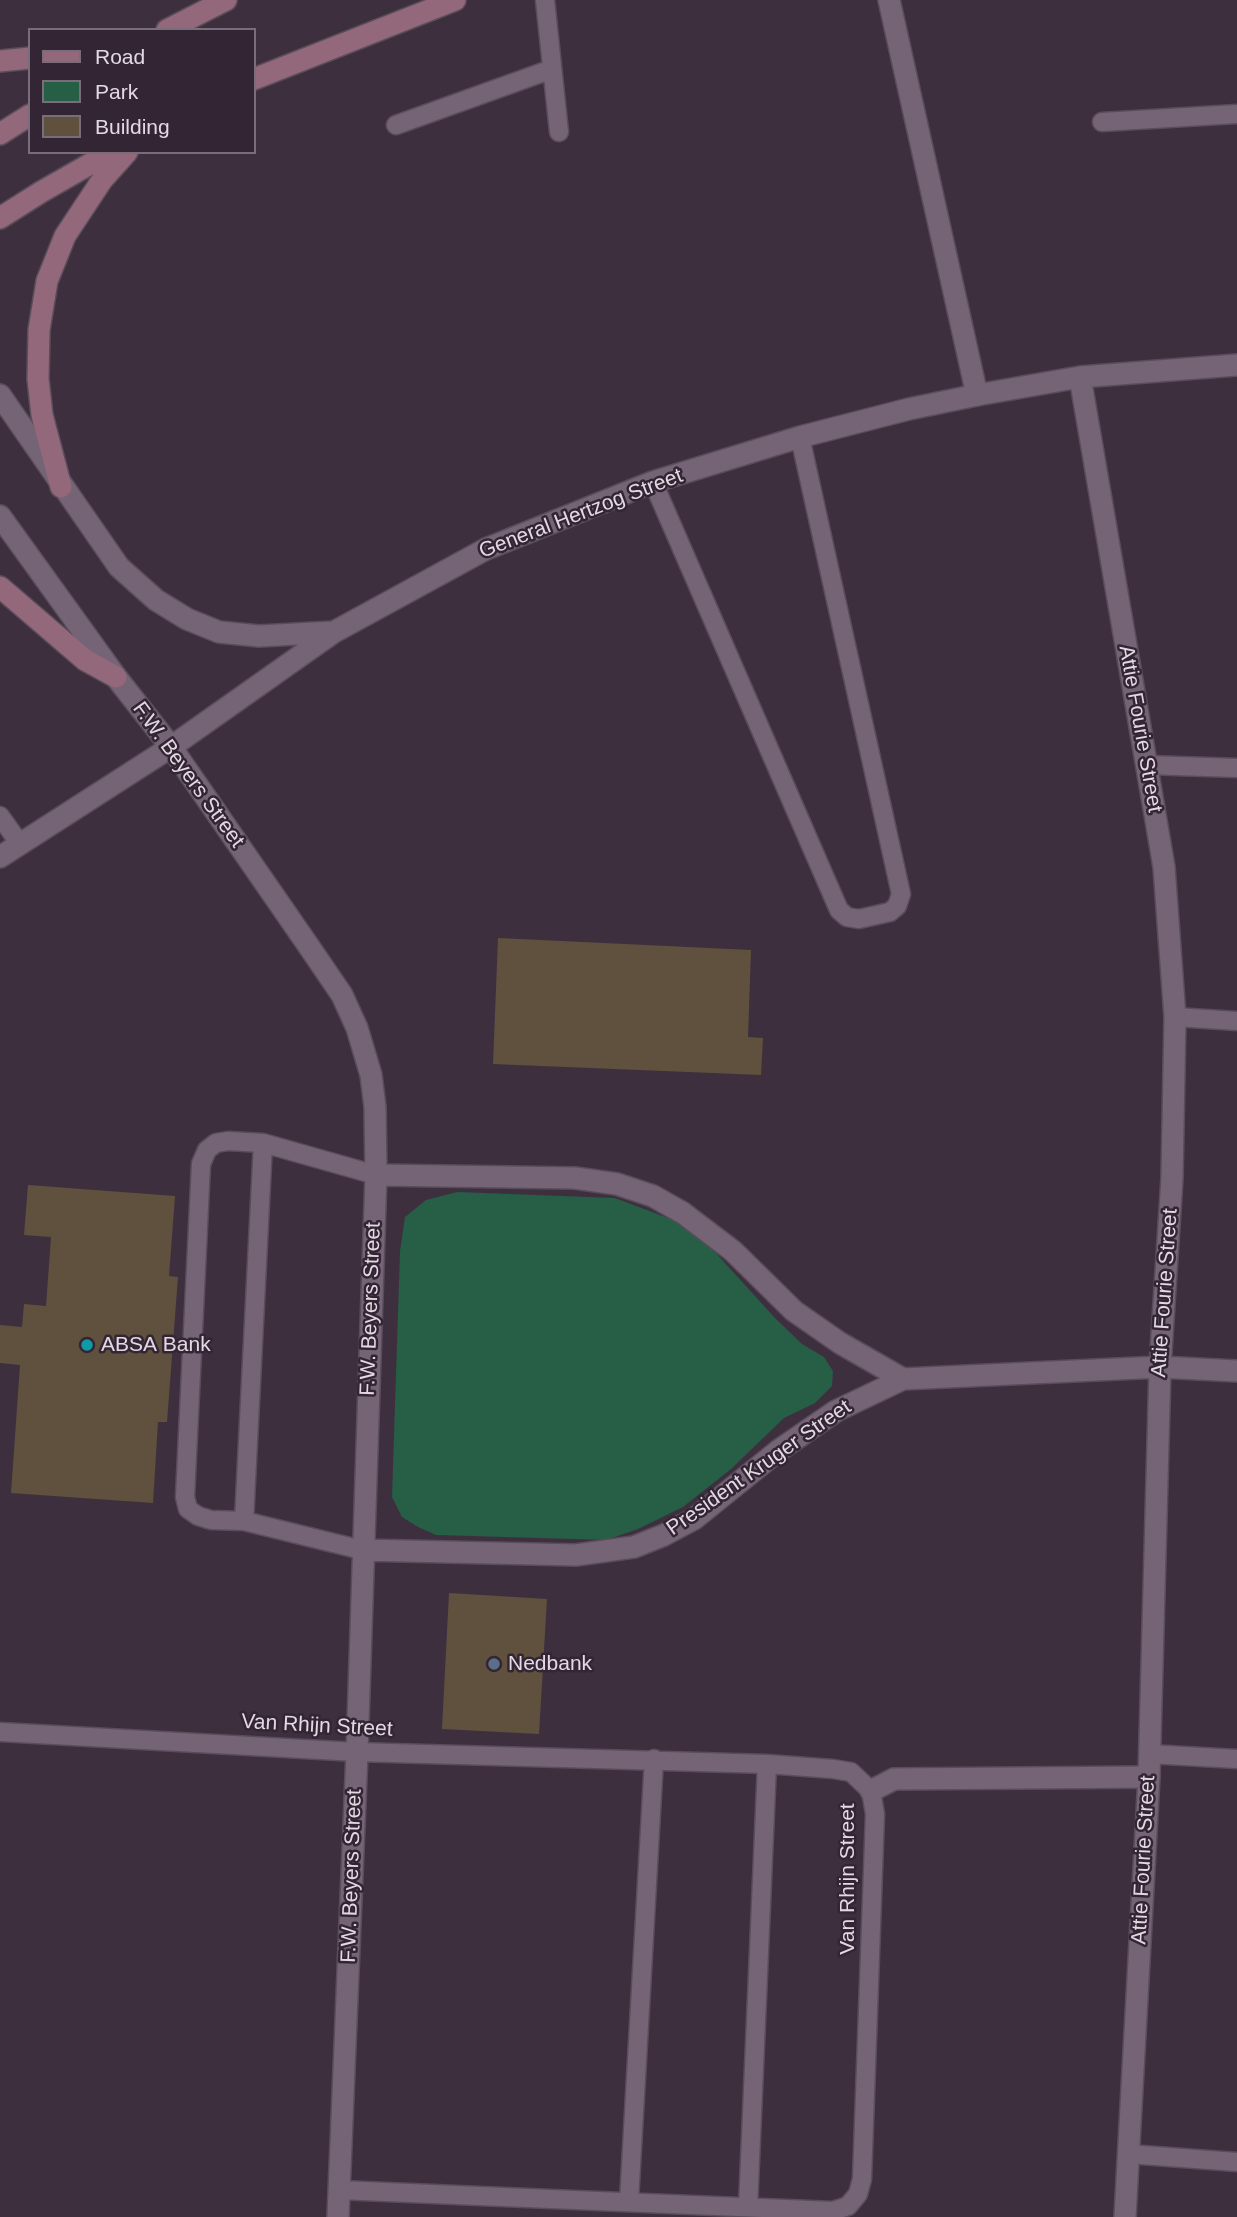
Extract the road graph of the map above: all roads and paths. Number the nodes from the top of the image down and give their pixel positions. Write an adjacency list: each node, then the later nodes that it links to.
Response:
1 (226, 0): 5 (main road)
2 (455, 0): 9 (main road)
3 (545, 0): 8 (lane)
4 (889, 0): 21 (street)
5 (171, 28)
6 (28, 58): 7 (main road)
7 (0, 61)
8 (552, 69): 13 (lane); 14 (lane)
9 (256, 78)
10 (1237, 114): 12 (lane)
11 (28, 116): 15 (main road)
12 (1102, 122)
13 (397, 125)
14 (559, 132)
15 (0, 134)
16 (107, 154): 18 (main road)
17 (125, 154): 25 (main road)
18 (0, 218)
19 (1237, 365): 20 (street, General Hertzog Street)
20 (1080, 377): 21 (street, General Hertzog Street); 31 (street, Attie Fourie Street)
21 (977, 395): 23 (street, General Hertzog Street)
22 (0, 396): 25 (street)
23 (800, 437): 24 (street, General Hertzog Street); 24 (lane)
24 (653, 482): 28 (street, General Hertzog Street)
25 (61, 487): 28 (street)
26 (0, 516): 29 (street, F.W. Beyers Street)
27 (0, 587): 29 (main road)
28 (334, 632): 30 (street, General Hertzog Street)
29 (116, 677): 30 (street, F.W. Beyers Street)
30 (171, 747): 34 (street, General Hertzog Street); 39 (street, F.W. Beyers Street)
31 (1147, 765): 32 (lane); 36 (street, Attie Fourie Street)
32 (1237, 768)
33 (0, 816): 34 (lane)
34 (20, 844): 35 (street, General Hertzog Street)
35 (0, 857)
36 (1175, 1017): 37 (lane); 40 (street, Attie Fourie Street)
37 (1237, 1021)
38 (263, 1143): 39 (lane); 43 (lane); 43 (lane)
39 (376, 1175): 42 (street); 44 (street, F.W. Beyers Street)
40 (1160, 1367): 41 (street, President Kruger Street); 42 (street, President Kruger Street); 47 (street, Attie Fourie Street)
41 (1237, 1371)
42 (903, 1379): 44 (street, President Kruger Street)
43 (244, 1521): 44 (lane)
44 (362, 1550): 46 (street, F.W. Beyers Street)
45 (0, 1731): 46 (lane, Van Rhijn Street)
46 (357, 1752): 48 (lane, Van Rhijn Street); 55 (street, F.W. Beyers Street)
47 (1149, 1754): 49 (lane); 51 (street, Attie Fourie Street)
48 (654, 1759): 50 (lane, Van Rhijn Street); 56 (lane)
49 (1237, 1759)
50 (767, 1764): 52 (lane, Van Rhijn Street); 57 (lane)
51 (1149, 1777): 52 (street); 53 (street, Attie Fourie Street)
52 (871, 1791): 57 (lane, Van Rhijn Street)
53 (1128, 2154): 54 (lane); 59 (street, Attie Fourie Street)
54 (1237, 2162)
55 (339, 2190): 56 (lane, Van Rhijn Street); 58 (street, F.W. Beyers Street)
56 (629, 2201): 57 (lane, Van Rhijn Street)
57 (748, 2207)
58 (338, 2217)
59 (1125, 2217)

